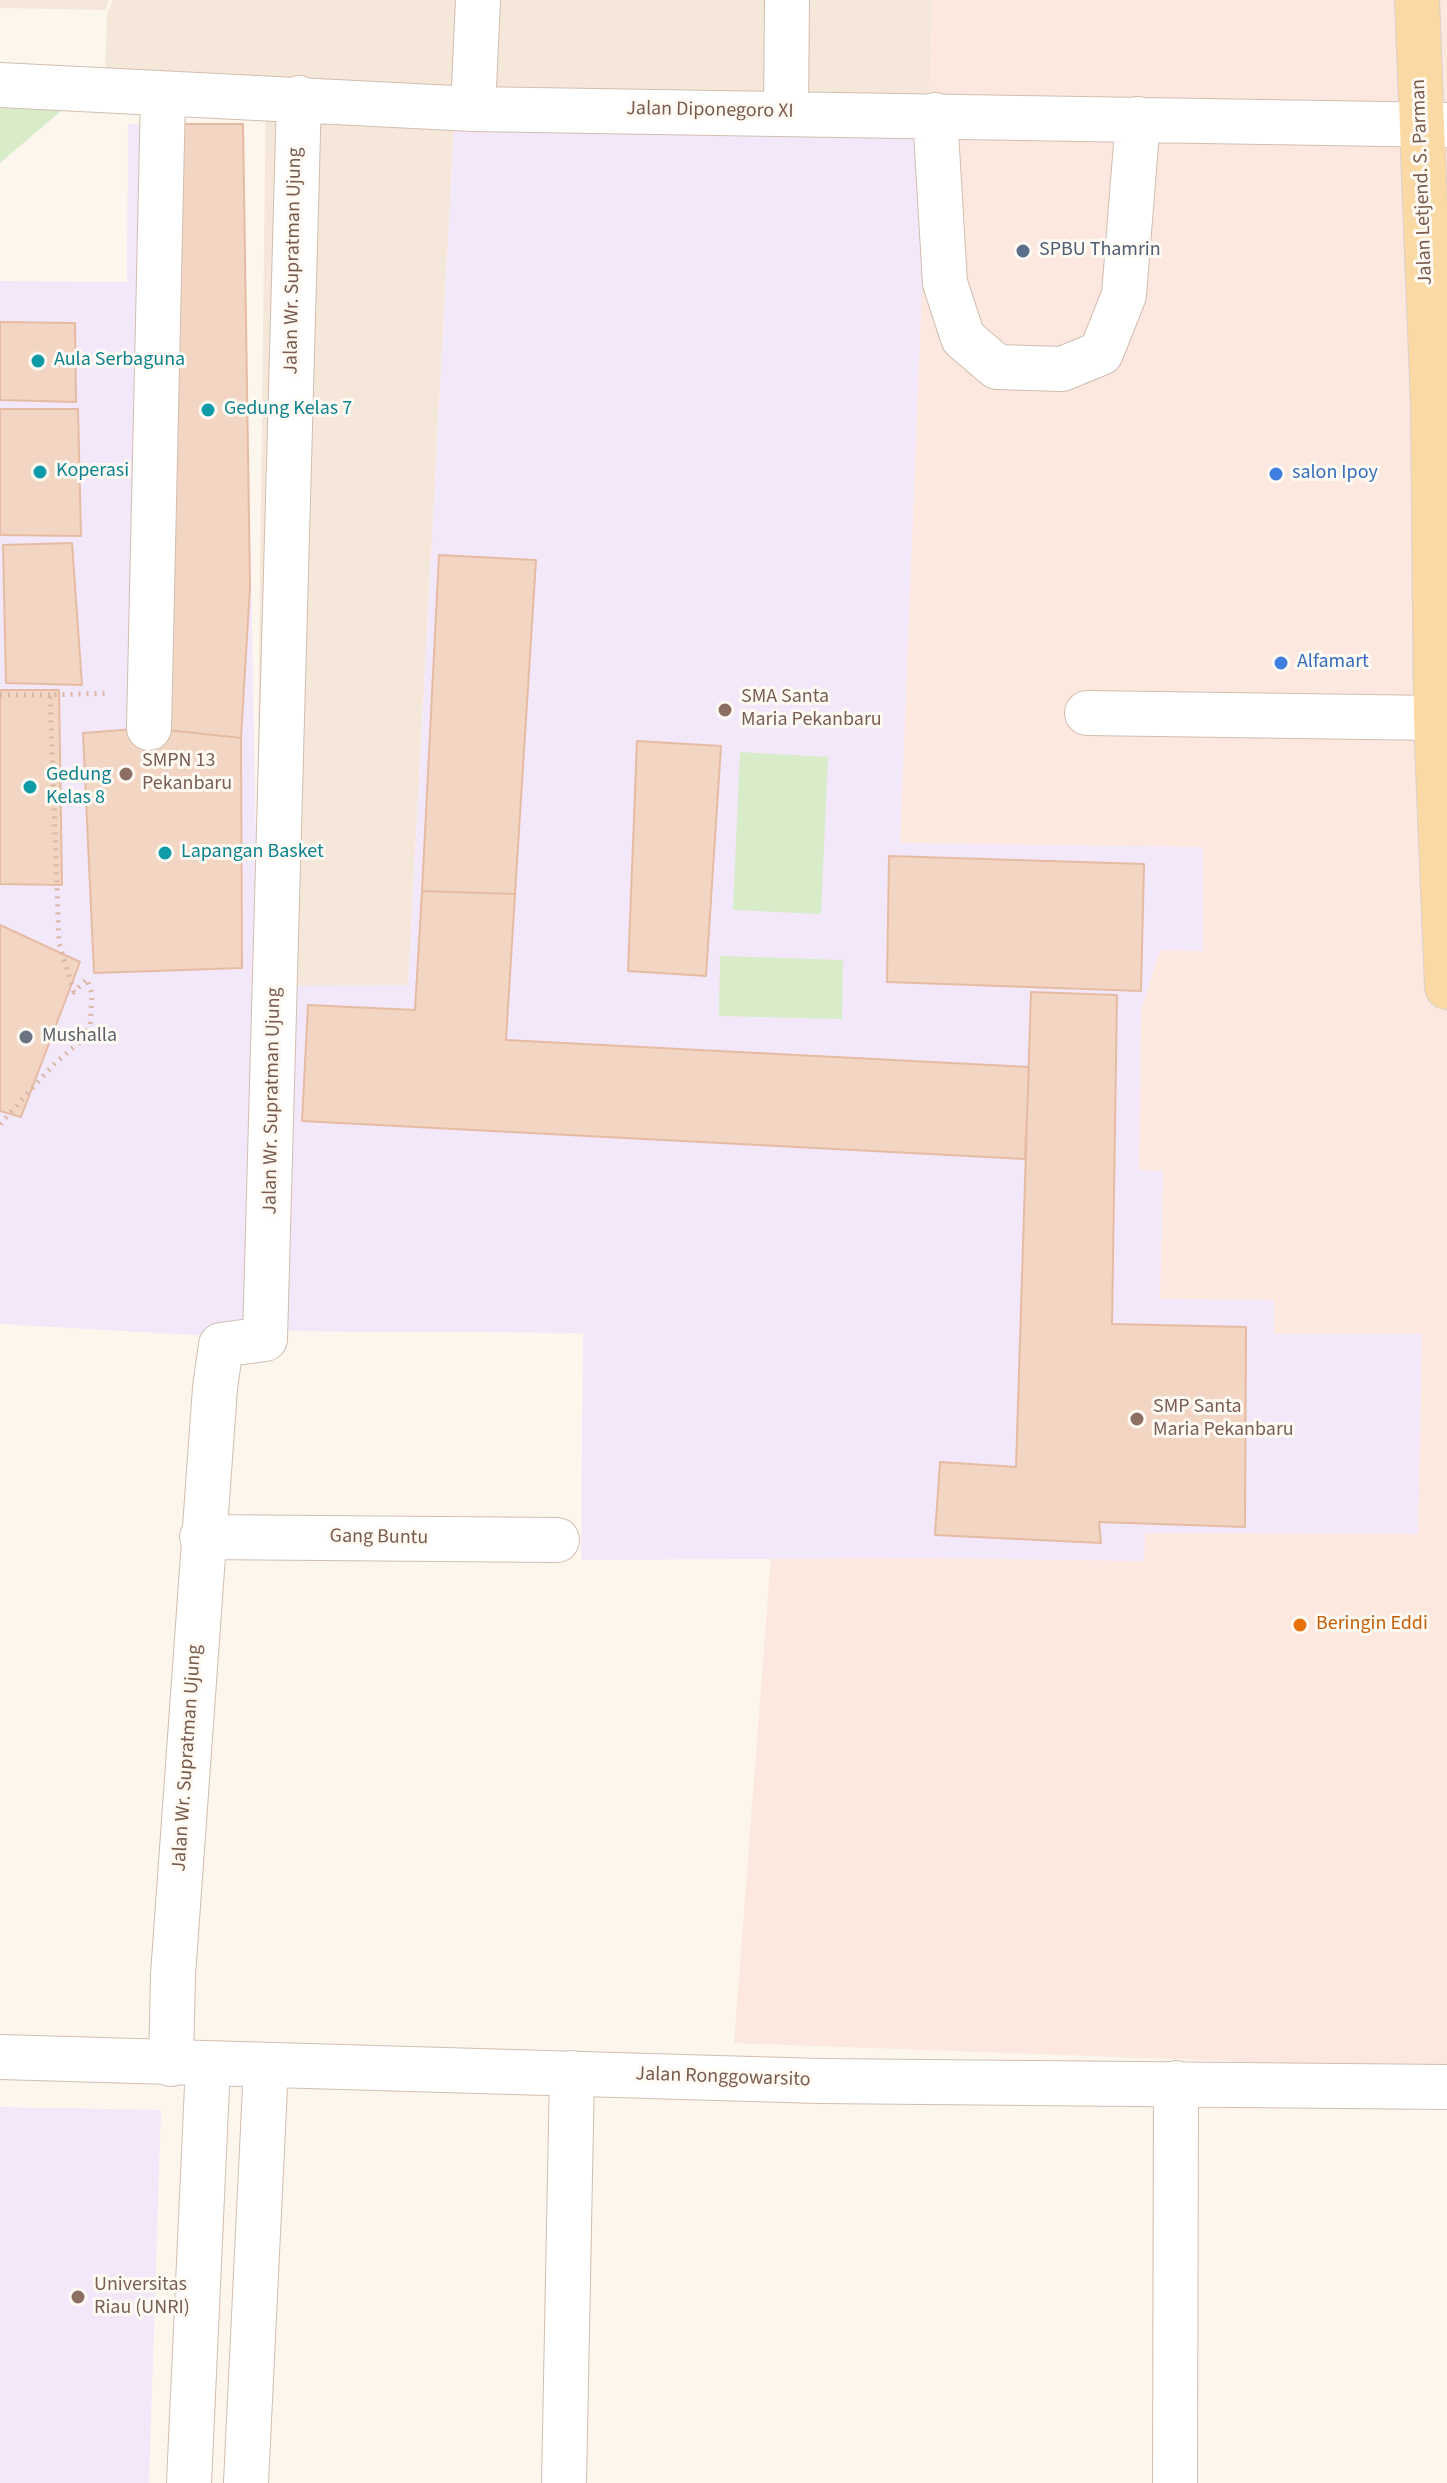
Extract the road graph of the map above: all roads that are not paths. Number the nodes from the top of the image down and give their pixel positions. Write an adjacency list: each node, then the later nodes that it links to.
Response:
1 (478, 0): 7 (street)
2 (787, 0): 8 (street)
3 (1417, 0): 11 (main road, Jalan Letjend. S. Parman)
4 (0, 85): 5 (street, Jalan Diponegoro XI)
5 (163, 95): 6 (street, Jalan Diponegoro XI); 13 (street)
6 (299, 98): 7 (street, Jalan Diponegoro XI); 17 (street, Jalan Wr. Supratman Ujung)
7 (473, 109): 8 (street, Jalan Diponegoro XI)
8 (786, 112): 9 (street, Jalan Diponegoro XI)
9 (935, 115): 10 (street, Jalan Diponegoro XI); 10 (street)
10 (1138, 119): 11 (street, Jalan Diponegoro XI)
11 (1434, 124): 12 (main road, Jalan Letjend. S. Parman)
12 (1440, 413): 15 (main road, Jalan Letjend. S. Parman)
13 (149, 710)
14 (1087, 713): 15 (street)
15 (1436, 718): 16 (main road, Jalan Letjend. S. Parman)
16 (1447, 987)
17 (202, 1537): 18 (street, Gang Buntu); 20 (street, Jalan Wr. Supratman Ujung)
18 (557, 1540)
19 (0, 2057): 20 (street, Jalan Ronggowarsito)
20 (190, 2064): 21 (street, Jalan Ronggowarsito); 25 (street, Jalan Wr. Supratman Ujung)
21 (266, 2066): 22 (street, Jalan Ronggowarsito); 26 (street)
22 (572, 2073): 23 (street, Jalan Ronggowarsito); 27 (street)
23 (1176, 2083): 24 (street, Jalan Ronggowarsito); 28 (street)
24 (1447, 2087)
25 (189, 2483)
26 (246, 2483)
27 (564, 2483)
28 (1175, 2483)

